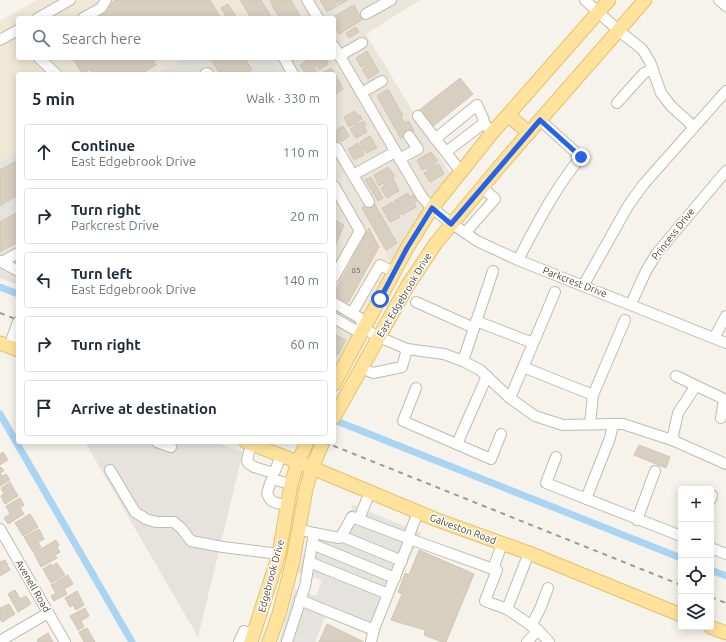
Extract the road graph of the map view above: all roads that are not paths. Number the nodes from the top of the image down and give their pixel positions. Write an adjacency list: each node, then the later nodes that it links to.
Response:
1 (70, 0): 12 (street)
2 (106, 0): 13 (street)
3 (307, 0): 14 (street)
4 (391, 0): 11 (street)
5 (585, 0): 10 (street)
6 (608, 0): 10 (main road, East Edgebrook Drive)
7 (645, 0): 15 (main road, East Edgebrook Drive)
8 (719, 0): 9 (street)
9 (726, 6)
10 (598, 12): 15 (street); 30 (main road, East Edgebrook Drive)
11 (366, 14)
12 (42, 16)
13 (87, 16)
14 (317, 16)
15 (619, 31): 23 (street); 32 (main road, East Edgebrook Drive)
16 (16, 33): 17 (street)
17 (0, 40)
18 (362, 43): 20 (street)
19 (336, 50): 20 (street, Parkcrest Drive)
20 (339, 56): 28 (street, Parkcrest Drive)
21 (41, 60): 24 (street)
22 (286, 60): 25 (street)
23 (653, 69): 29 (street); 33 (street)
24 (54, 72)
25 (292, 72)
26 (382, 81): 28 (street)
27 (726, 90): 33 (street)
28 (361, 93): 40 (street, Parkcrest Drive)
29 (617, 103)
30 (508, 115): 34 (main road, East Edgebrook Drive); 35 (main road)
31 (418, 116): 37 (street)
32 (540, 120): 35 (main road, East Edgebrook Drive); 51 (street)
33 (694, 127): 57 (street)
34 (488, 128): 37 (street); 39 (street); 42 (main road, East Edgebrook Drive)
35 (529, 133): 44 (main road, East Edgebrook Drive)
36 (409, 136): 40 (street)
37 (435, 138): 39 (street)
38 (337, 148): 43 (street)
39 (446, 152): 42 (street)
40 (397, 156): 43 (street); 47 (street, Parkcrest Drive)
41 (726, 171): 63 (street, Princess Drive)
42 (461, 172): 47 (main road, East Edgebrook Drive)
43 (353, 175): 46 (street)
44 (482, 187): 48 (main road, East Edgebrook Drive); 49 (street)
45 (336, 189): 56 (street)
46 (369, 202)
47 (432, 208): 48 (street, Parkcrest Drive); 55 (main road, East Edgebrook Drive)
48 (451, 224): 49 (street, Parkcrest Drive); 71 (main road, East Edgebrook Drive)
49 (465, 233): 51 (street, Parkcrest Drive)
50 (16, 254): 52 (street)
51 (518, 260): 57 (street, Parkcrest Drive)
52 (1, 262): 53 (street)
53 (16, 270)
54 (493, 271): 68 (street)
55 (394, 272): 58 (street); 60 (main road, East Edgebrook Drive)
56 (336, 273)
57 (583, 286): 63 (street, Parkcrest Drive)
58 (365, 292): 60 (street); 64 (street)
59 (555, 292): 74 (street)
60 (380, 299): 70 (main road, East Edgebrook Drive)
61 (416, 302): 68 (street)
62 (336, 304): 64 (street)
63 (631, 304): 72 (street, Parkcrest Drive)
64 (352, 314): 70 (street)
65 (726, 316): 72 (street)
66 (336, 319): 70 (street)
67 (625, 320): 85 (street)
68 (475, 325): 74 (street); 77 (street)
69 (16, 327): 75 (street)
70 (364, 329): 71 (street); 82 (main road, East Edgebrook Drive)
71 (379, 337): 76 (street); 79 (main road, East Edgebrook Drive)
72 (714, 338): 73 (street, Parkcrest Drive)
73 (726, 342)
74 (533, 343): 78 (street)
75 (9, 346)
76 (407, 349): 77 (street); 79 (street)
77 (463, 361): 80 (street)
78 (523, 367): 85 (street); 86 (street)
79 (361, 368): 87 (main road, East Edgebrook Drive)
80 (487, 376): 86 (street); 98 (street)
81 (676, 376): 83 (street)
82 (336, 380)
83 (696, 387): 88 (street); 92 (street)
84 (416, 388): 98 (street)
85 (593, 395): 89 (street)
86 (510, 398): 89 (street)
87 (336, 414)
88 (722, 418)
89 (590, 424): 90 (street)
90 (612, 424): 92 (street); 110 (street)
91 (501, 434): 98 (street)
92 (672, 440): 103 (street)
93 (163, 444): 99 (street)
94 (249, 444): 107 (street)
95 (252, 444): 100 (main road, Galveston Road)
96 (306, 444): 102 (main road)
97 (322, 444): 104 (main road)
98 (457, 444)
99 (171, 447)
100 (281, 455): 102 (main road, Galveston Road); 107 (street)
101 (556, 457): 110 (street)
102 (298, 462): 104 (main road, Galveston Road); 108 (main road, Edgebrook Drive)
103 (726, 464)
104 (312, 468): 109 (main road, Galveston Road); 116 (main road, Edgebrook Drive)
105 (110, 470): 126 (street)
106 (655, 471): 114 (street)
107 (274, 476): 108 (street); 111 (street)
108 (291, 484): 111 (main road, Edgebrook Drive)
109 (370, 492): 112 (main road, Galveston Road); 113 (street)
110 (586, 499): 114 (street)
111 (288, 505): 126 (main road, Edgebrook Drive)
112 (418, 512): 120 (street); 123 (main road, Galveston Road)
113 (359, 519): 119 (street); 120 (street)
114 (636, 520): 118 (street)
115 (0, 529): 121 (street, Avenell Road)
116 (298, 529): 117 (street); 133 (main road, Edgebrook Drive)
117 (314, 533): 119 (street); 122 (street)
118 (678, 535)
119 (341, 536): 128 (street)
120 (409, 539): 128 (street); 130 (street)
121 (3, 542): 139 (street, Avenell Road)
122 (312, 544): 129 (street); 132 (street)
123 (502, 544): 125 (main road, Galveston Road); 130 (street)
124 (714, 549): 127 (street)
125 (529, 553): 138 (street); 140 (main road, Galveston Road)
126 (279, 554): 131 (main road, Edgebrook Drive)
127 (726, 554)
128 (402, 561): 132 (street)
129 (309, 562): 134 (street); 136 (street)
130 (492, 569): 138 (street)
131 (272, 576): 133 (main road); 145 (main road, Edgebrook Drive)
132 (395, 578): 136 (street)
133 (287, 580): 134 (street); 149 (main road, Edgebrook Drive)
134 (304, 586): 137 (street)
135 (548, 588): 141 (street)
136 (388, 594): 143 (street)
137 (300, 600): 143 (street); 150 (street)
138 (507, 609): 141 (street)
139 (48, 613): 146 (street); 147 (street, Avenell Road)
140 (678, 614)
141 (534, 628): 152 (street); 153 (street)
142 (714, 628): 144 (main road)
143 (374, 630): 151 (street)
144 (726, 633)
145 (253, 638): 148 (street)
146 (0, 641)
147 (65, 642)
148 (239, 642)
149 (270, 642)
150 (287, 642)
151 (371, 642)
152 (527, 642)
153 (548, 642)

